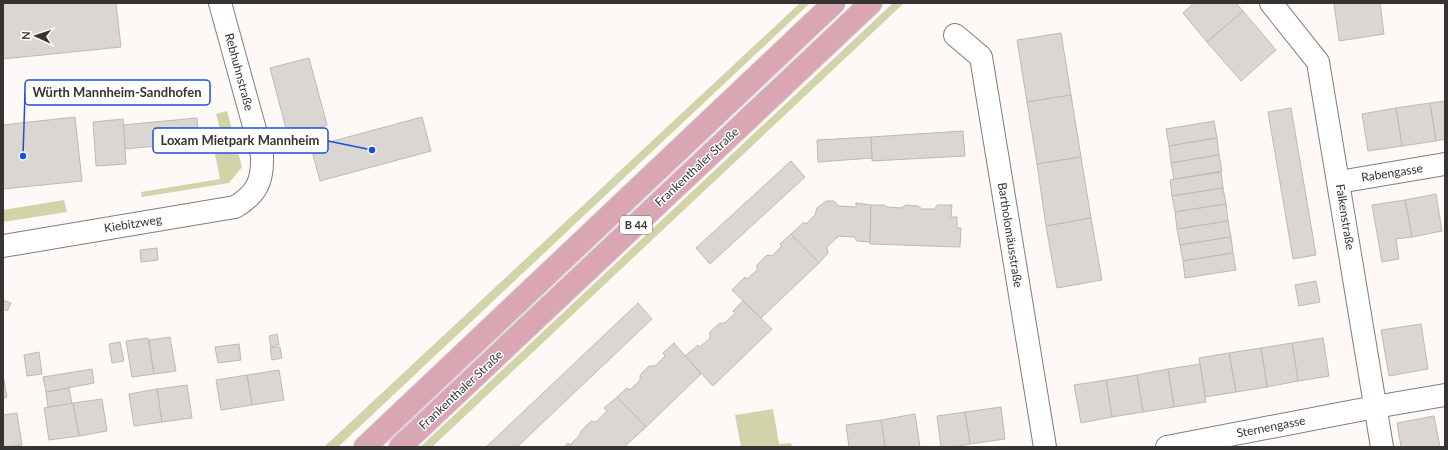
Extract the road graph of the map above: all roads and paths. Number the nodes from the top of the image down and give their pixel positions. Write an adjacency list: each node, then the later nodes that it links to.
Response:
1 (220, 3): 8 (street, Rebhuhnstraße)
2 (834, 3): 12 (main road, Frankenthaler Straße / B 44)
3 (871, 3): 13 (main road, Frankenthaler Straße / B 44)
4 (1271, 3): 7 (street, Falkenstraße)
5 (955, 35): 14 (street, Bartholomäusstraße)
6 (1445, 164): 7 (street, Rabengasse)
7 (1339, 182): 11 (street, Falkenstraße)
8 (257, 188): 9 (street, Kiebitzweg)
9 (3, 246)
10 (1445, 395): 11 (street, Sternengasse)
11 (1374, 406): 15 (street, Sternengasse); 16 (street, Falkenstraße)
12 (365, 447)
13 (400, 447)
14 (1045, 447)
15 (1167, 447)
16 (1382, 447)

